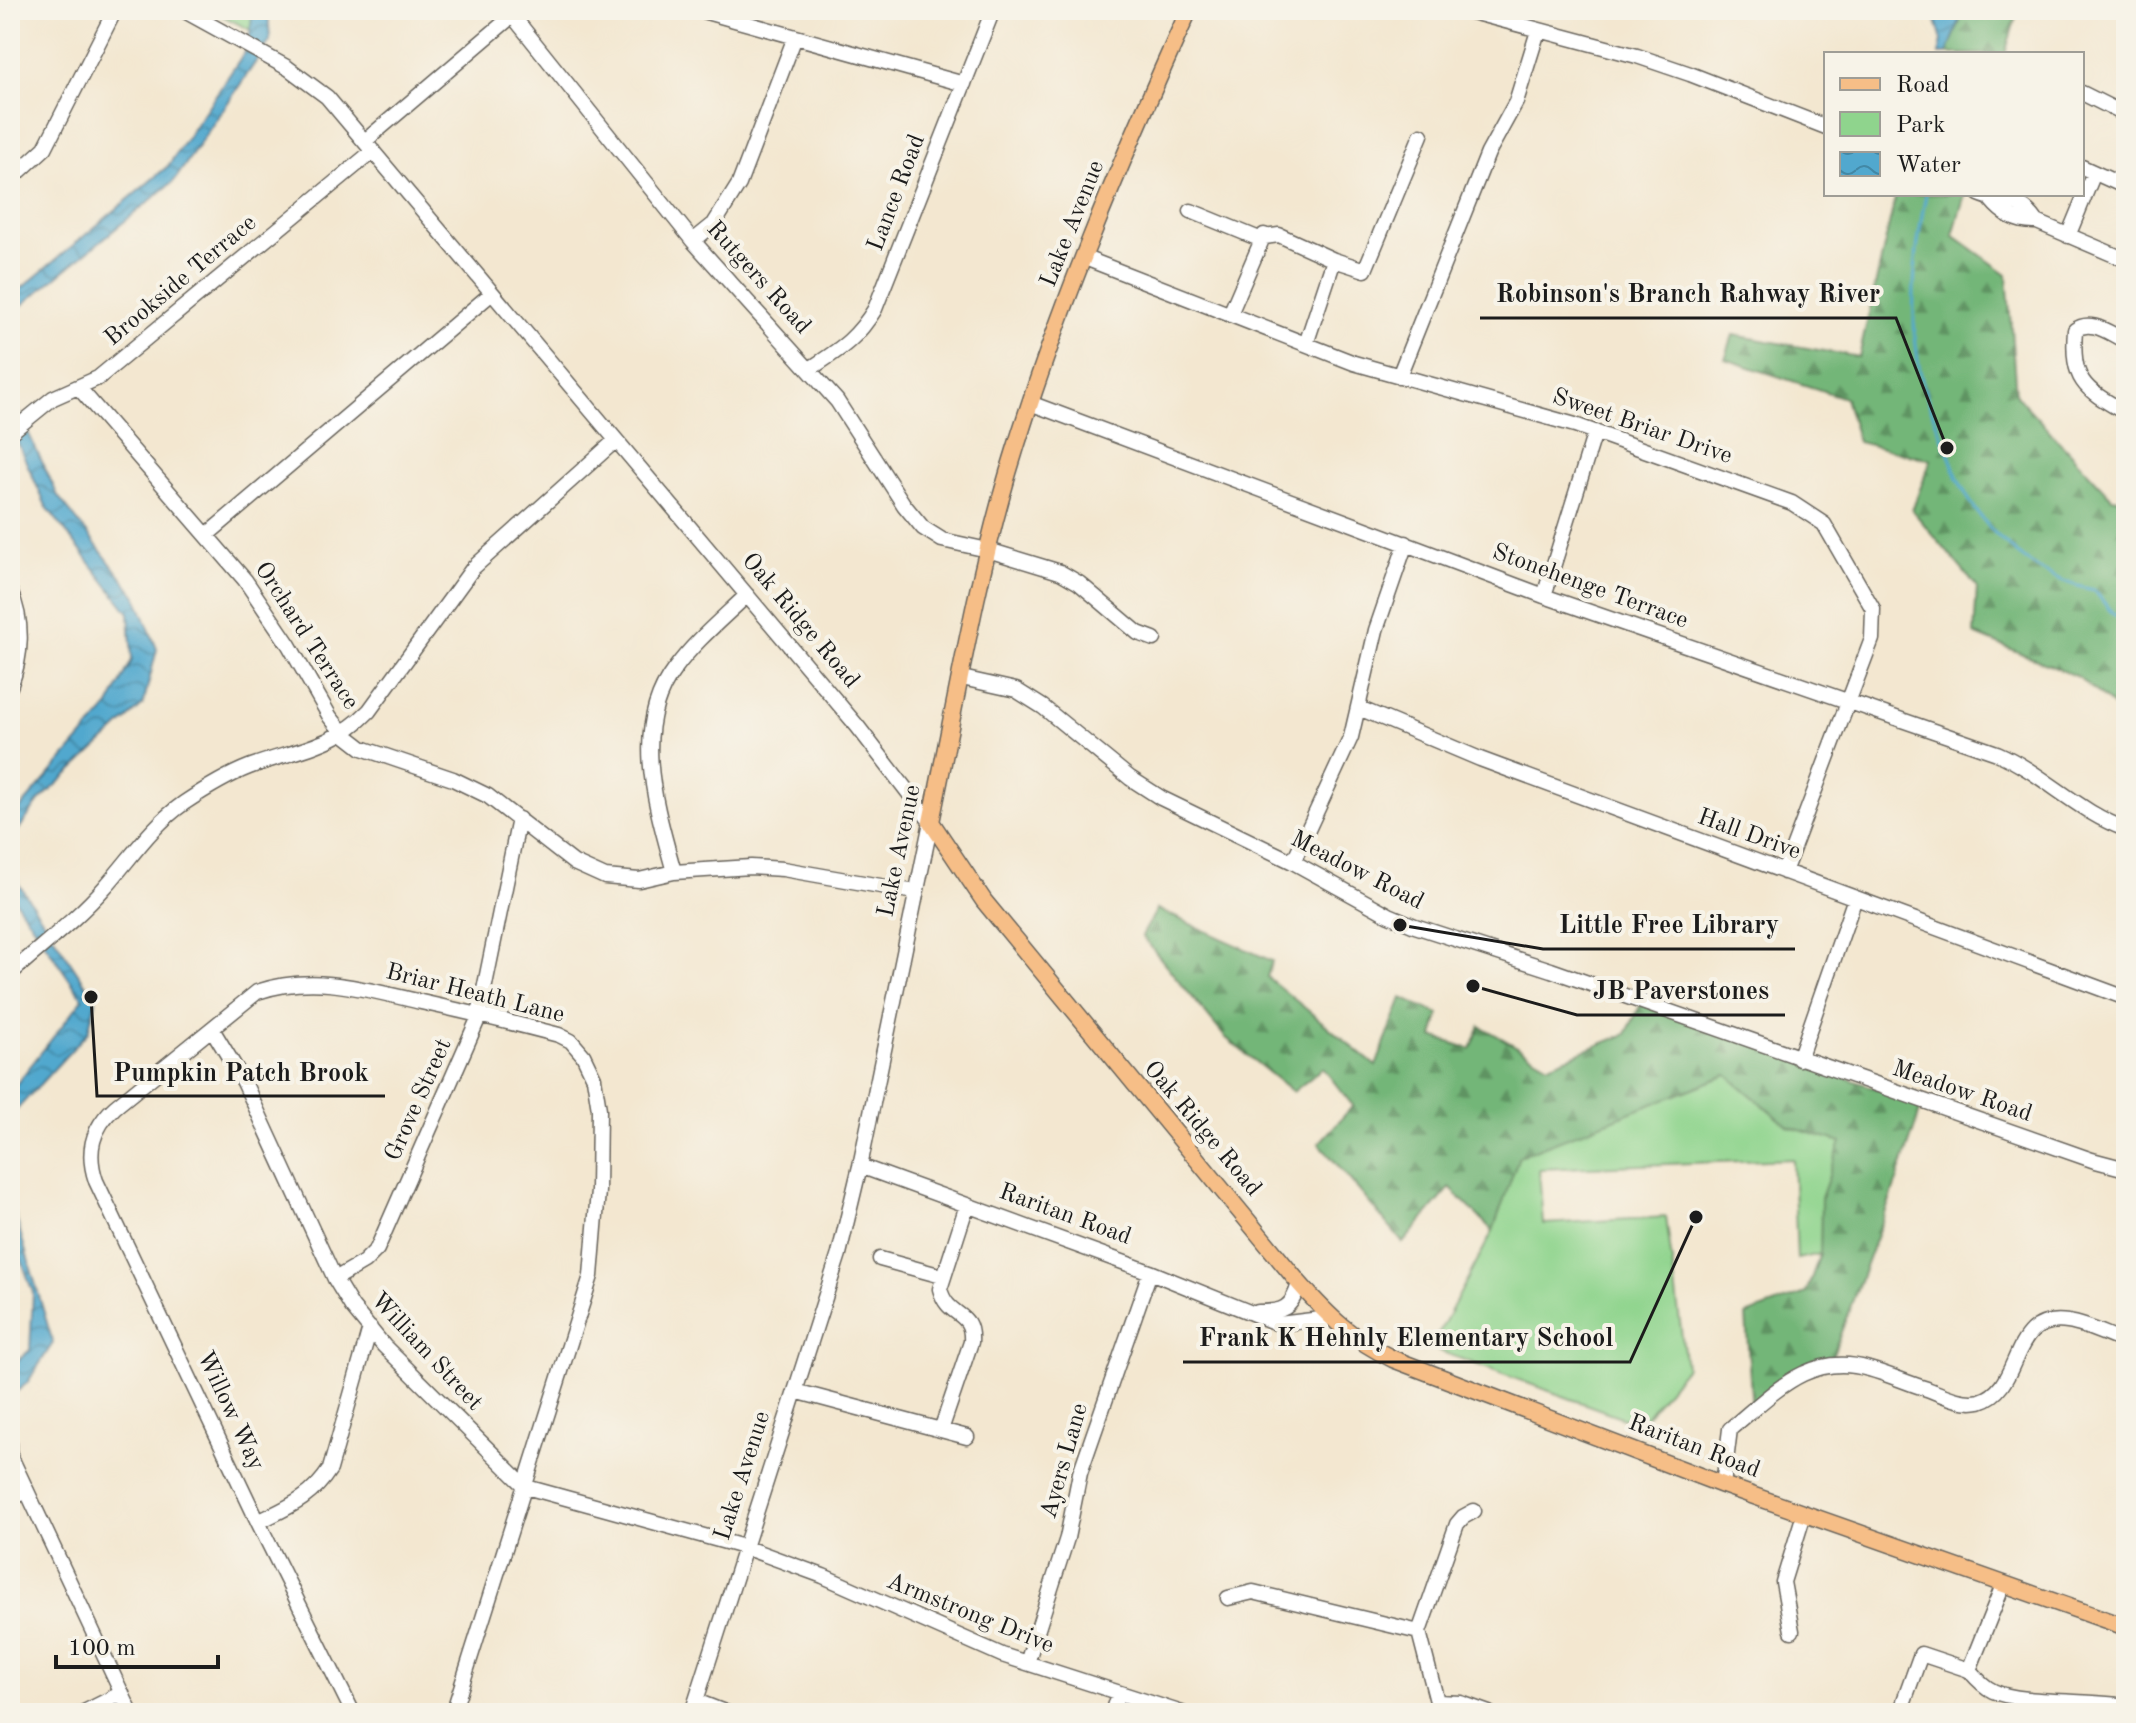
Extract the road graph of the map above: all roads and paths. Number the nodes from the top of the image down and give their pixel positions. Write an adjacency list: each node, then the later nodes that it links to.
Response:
1 (115, 10): 17 (street)
2 (183, 10): 15 (street, Oak Ridge Road)
3 (699, 10): 9 (street)
4 (993, 10): 10 (street, Lance Road)
5 (1189, 10): 25 (main road, Lake Avenue)
6 (1464, 10): 8 (street)
7 (510, 13): 15 (street, Brookside Terrace); 24 (street, Rutgers Road)
8 (1538, 31): 13 (street); 33 (street)
9 (795, 37): 10 (street); 24 (street)
10 (964, 84): 32 (street, Lance Road)
11 (2084, 94): 12 (street)
12 (2126, 115)
13 (1824, 126)
14 (1421, 135): 26 (street)
15 (369, 146): 28 (street, Oak Ridge Road); 34 (street, Brookside Terrace)
16 (2088, 170): 18 (street)
17 (10, 180)
18 (2126, 187)
19 (2080, 196): 23 (street)
20 (1985, 197): 23 (street)
21 (1191, 211): 22 (street)
22 (1264, 235): 26 (street); 29 (street)
23 (2068, 236): 27 (street)
24 (693, 241): 32 (street, Rutgers Road)
25 (1085, 258): 29 (street, Sweet Briar Drive); 35 (main road, Lake Avenue)
26 (1334, 260): 31 (street)
27 (2126, 260)
28 (492, 293): 39 (street, Oak Ridge Road); 40 (street)
29 (1230, 314): 31 (street, Sweet Briar Drive)
30 (2126, 341): 36 (street)
31 (1306, 344): 33 (street, Sweet Briar Drive)
32 (810, 369): 42 (street, Rutgers Road)
33 (1399, 376): 37 (street, Sweet Briar Drive)
34 (79, 388): 38 (street, Brookside Terrace); 40 (street, Orchard Terrace)
35 (1030, 403): 41 (street, Stonehenge Terrace); 42 (main road, Lake Avenue)
36 (2126, 413)
37 (1595, 432): 45 (street); 49 (street, Sweet Briar Drive)
38 (10, 433)
39 (616, 440): 44 (street, Oak Ridge Road); 51 (street)
40 (208, 534): 51 (street, Orchard Terrace)
41 (1406, 543): 45 (street, Stonehenge Terrace); 50 (street)
42 (988, 550): 46 (street, Rutgers Road); 47 (main road, Lake Avenue)
43 (10, 591): 48 (street)
44 (747, 595): 53 (street, Oak Ridge Road); 56 (street)
45 (1544, 596): 49 (street, Stonehenge Terrace)
46 (1154, 639)
47 (962, 678): 53 (main road, Lake Avenue); 55 (street, Meadow Road)
48 (10, 687)
49 (1848, 701): 54 (street, Stonehenge Terrace); 57 (street, Sweet Briar Drive)
50 (1359, 708): 55 (street); 57 (street, Hall Drive)
51 (344, 734): 52 (street, Orchard Terrace); 60 (street)
52 (519, 819): 56 (street, Orchard Terrace); 62 (street, Grove Street)
53 (931, 822): 58 (street, Lake Avenue); 73 (main road, Oak Ridge Road)
54 (2126, 829)
55 (1293, 862): 64 (street, Meadow Road)
56 (674, 872): 58 (street, Orchard Terrace)
57 (1784, 872): 59 (street, Hall Drive)
58 (915, 892): 67 (street, Lake Avenue)
59 (1855, 898): 61 (street, Hall Drive); 64 (street)
60 (10, 974)
61 (2126, 998)
62 (479, 1015): 63 (street, Briar Heath Lane); 72 (street, Grove Street); 83 (street, Briar Heath Lane)
63 (212, 1029): 65 (street, Briar Heath Lane); 72 (street, William Street)
64 (1799, 1059): 66 (street, Meadow Road)
65 (100, 1123): 88 (street, Willow Way)
66 (2125, 1165)
67 (860, 1166): 68 (street, Raritan Road); 78 (street, Lake Avenue)
68 (967, 1205): 70 (street, Raritan Road); 71 (street)
69 (880, 1259): 71 (street)
70 (1150, 1272): 74 (street, Raritan Road); 95 (street, Ayers Lane)
71 (942, 1276): 79 (street)
72 (335, 1279): 76 (street, William Street)
73 (1299, 1283): 74 (street); 75 (main road, Oak Ridge Road)
74 (1253, 1312): 75 (street, Raritan Road)
75 (1329, 1318): 82 (main road, Raritan Road)
76 (370, 1328): 83 (street, William Street); 88 (street)
77 (2126, 1342): 82 (street)
78 (795, 1391): 79 (street); 89 (street, Lake Avenue)
79 (941, 1430): 80 (street)
80 (967, 1437)
81 (11, 1440): 84 (street)
82 (1723, 1485): 87 (main road, Raritan Road)
83 (526, 1487): 89 (street, William Street); 106 (street, Briar Heath Lane)
84 (27, 1491): 85 (street); 97 (street)
85 (10, 1499)
86 (1474, 1511): 94 (street)
87 (1804, 1514): 90 (main road, Raritan Road); 93 (street)
88 (258, 1522): 105 (street, Willow Way)
89 (744, 1547): 95 (street, Armstrong Drive); 101 (street, Lake Avenue)
90 (2003, 1585): 92 (main road, Raritan Road); 96 (street)
91 (1228, 1598): 94 (street)
92 (2126, 1627)
93 (1792, 1631)
94 (1419, 1632): 102 (street)
95 (1027, 1663): 98 (street, Armstrong Drive)
96 (1969, 1670): 99 (street); 100 (street)
97 (122, 1693): 103 (street); 104 (street)
98 (1118, 1694): 108 (street); 109 (street, Armstrong Drive)
99 (1904, 1701)
100 (2126, 1706)
101 (694, 1707): 107 (street)
102 (1438, 1707): 110 (street)
103 (82, 1713)
104 (131, 1713)
105 (353, 1713)
106 (453, 1713)
107 (727, 1713)
108 (1112, 1713)
109 (1182, 1713)
110 (1489, 1713)

